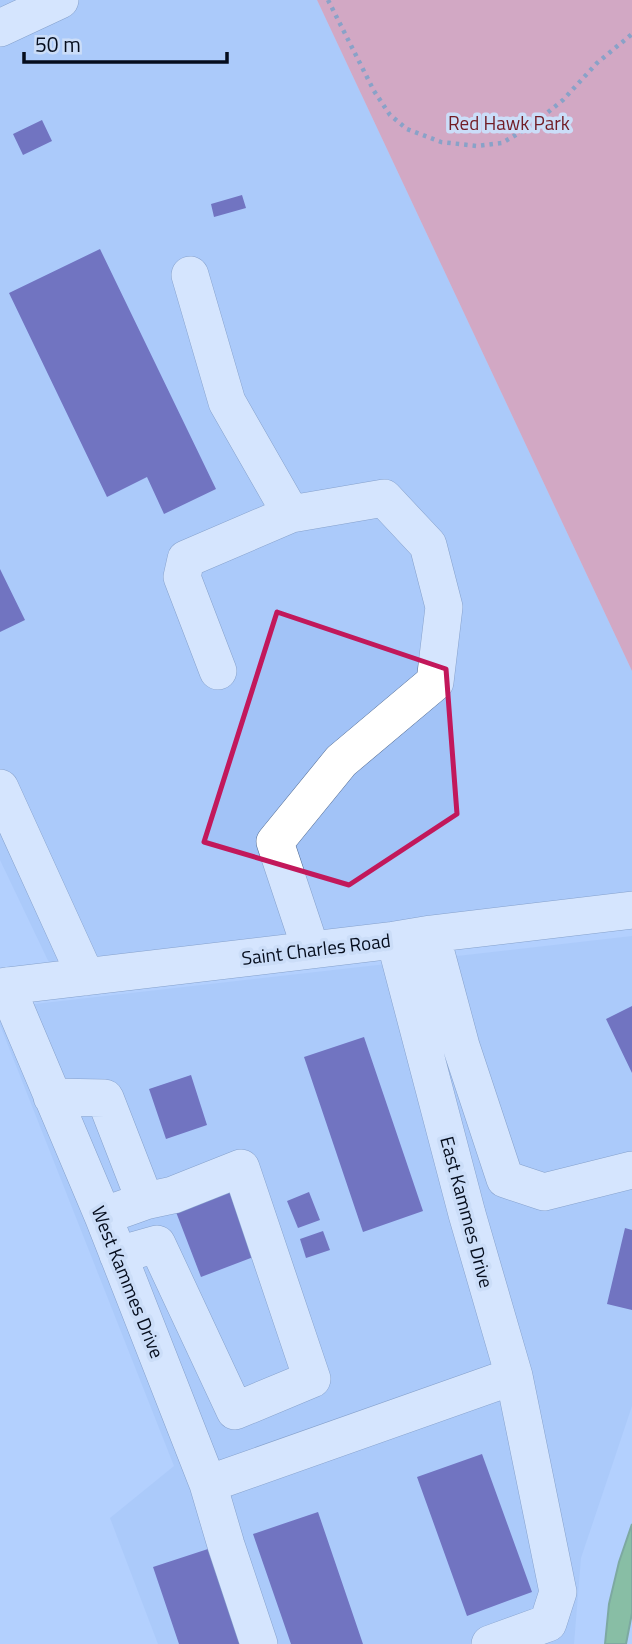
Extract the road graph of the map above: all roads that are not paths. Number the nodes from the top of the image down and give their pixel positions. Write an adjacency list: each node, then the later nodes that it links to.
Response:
1 (60, 0): 2 (street)
2 (0, 28)
3 (190, 275): 4 (street)
4 (291, 514): 5 (street); 10 (street)
5 (218, 671)
6 (0, 788): 11 (street)
7 (632, 910): 8 (street, Saint Charles Road)
8 (430, 934): 9 (street, Saint Charles Road); 14 (street)
9 (395, 940): 10 (street, Saint Charles Road); 18 (street, East Kammes Drive)
10 (311, 950): 11 (street, Saint Charles Road)
11 (86, 977): 12 (street, Saint Charles Road)
12 (3, 986): 13 (street, West Kammes Drive)
13 (51, 1097): 15 (street); 16 (street, West Kammes Drive)
14 (632, 1170)
15 (145, 1201): 16 (street); 17 (street)
16 (103, 1216): 17 (street, West Kammes Drive)
17 (118, 1255): 19 (street, West Kammes Drive)
18 (514, 1376): 19 (street); 21 (street, East Kammes Drive)
19 (208, 1484): 20 (street, West Kammes Drive)
20 (259, 1644)
21 (490, 1644)

